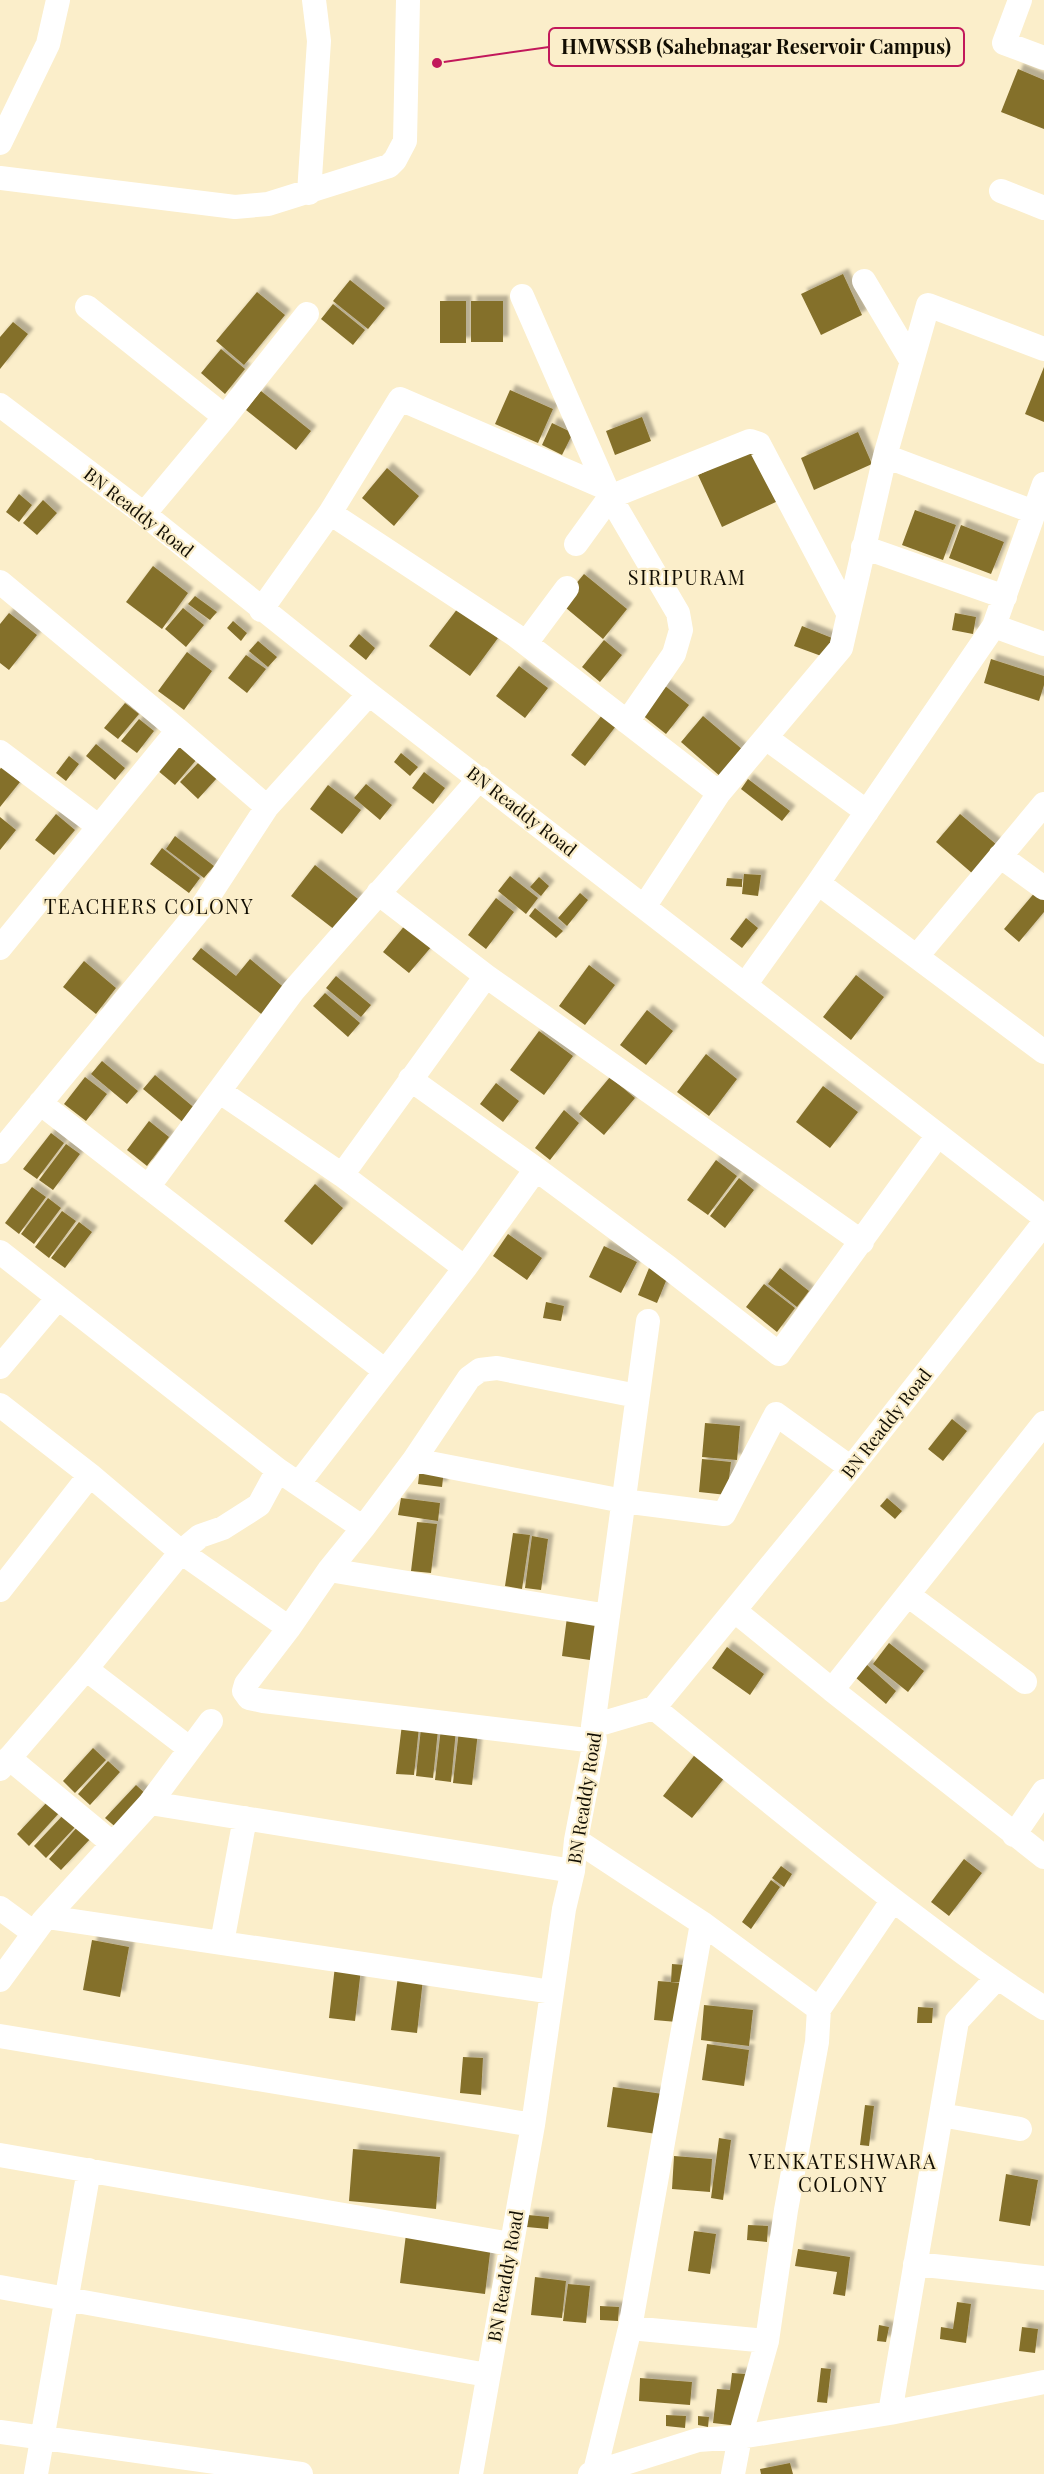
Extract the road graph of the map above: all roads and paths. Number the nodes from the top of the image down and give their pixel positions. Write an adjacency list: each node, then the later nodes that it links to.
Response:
1 (58, 0): 6 (street)
2 (314, 0): 10 (street)
3 (408, 0): 10 (street)
4 (1020, 0): 5 (street)
5 (1044, 58)
6 (6, 116): 7 (street)
7 (0, 142)
8 (0, 178): 10 (street)
9 (1001, 191): 11 (street)
10 (309, 193)
11 (1044, 208)
12 (864, 281): 17 (street)
13 (522, 296): 22 (street)
14 (87, 307): 19 (street)
15 (307, 314): 19 (street)
16 (1044, 350): 17 (street)
17 (911, 360): 20 (street)
18 (0, 405): 25 (street, BN Readdy Road)
19 (225, 417): 25 (street)
20 (885, 456): 23 (street); 27 (street)
21 (1044, 484): 23 (street)
22 (608, 493): 24 (street); 26 (street); 32 (street); 37 (street)
23 (1034, 512): 30 (street)
24 (330, 513): 31 (street); 34 (street)
25 (144, 514): 31 (street, BN Readdy Road)
26 (576, 544)
27 (863, 547): 30 (street); 32 (street)
28 (0, 582): 38 (street)
29 (567, 588): 34 (street)
30 (1005, 597): 33 (street)
31 (261, 610): 36 (street, BN Readdy Road)
32 (848, 613): 39 (street)
33 (994, 626): 35 (street); 45 (street)
34 (526, 644): 37 (street)
35 (1044, 644)
36 (369, 694): 41 (street, BN Readdy Road); 44 (street)
37 (627, 722): 42 (street)
38 (178, 730): 44 (street); 46 (street)
39 (766, 738): 42 (street); 45 (street)
40 (0, 752): 46 (street)
41 (480, 778): 50 (street); 51 (street, BN Readdy Road)
42 (719, 793): 51 (street)
43 (1044, 804): 47 (street)
44 (267, 807): 59 (street)
45 (867, 812): 48 (street)
46 (98, 826): 52 (street)
47 (1000, 856): 49 (street); 53 (street)
48 (818, 883): 53 (street); 55 (street)
49 (1044, 888)
50 (378, 894): 54 (street); 58 (street)
51 (644, 907): 55 (street, BN Readdy Road)
52 (0, 948)
53 (917, 956): 56 (street)
54 (486, 976): 57 (street); 67 (street)
55 (745, 985): 60 (street, BN Readdy Road)
56 (1044, 1052)
57 (410, 1080): 62 (street); 63 (street)
58 (219, 1091): 63 (street); 64 (street)
59 (40, 1103): 61 (street); 64 (street)
60 (938, 1135): 65 (street, BN Readdy Road); 67 (street)
61 (0, 1152)
62 (536, 1169): 67 (street); 69 (street)
63 (342, 1175): 69 (street)
64 (148, 1188): 73 (street)
65 (1044, 1217)
66 (1044, 1223): 78 (street, BN Readdy Road)
67 (862, 1242)
68 (0, 1252): 70 (street)
69 (465, 1268): 73 (street)
70 (58, 1298): 72 (street); 79 (street)
71 (648, 1321): 74 (street)
72 (0, 1367)
73 (384, 1370): 81 (street)
74 (637, 1396): 77 (street); 82 (street)
75 (0, 1405): 80 (street)
76 (1044, 1424): 87 (street)
77 (414, 1460): 82 (street); 83 (street)
78 (851, 1468): 82 (street); 88 (street, BN Readdy Road)
79 (278, 1470): 81 (street); 84 (street)
80 (90, 1475): 84 (street); 86 (street)
81 (299, 1483): 83 (street)
82 (623, 1501): 89 (street)
83 (363, 1528): 85 (street)
84 (181, 1552): 90 (street); 91 (street)
85 (329, 1570): 89 (street); 90 (street)
86 (0, 1590)
87 (908, 1595): 92 (street); 93 (street)
88 (735, 1611): 93 (street); 94 (street, BN Readdy Road)
89 (608, 1616): 96 (street)
90 (289, 1628): 96 (street)
91 (86, 1669): 97 (street); 98 (street)
92 (1025, 1682)
93 (832, 1689): 102 (street)
94 (654, 1708): 96 (street, BN Readdy Road); 107 (street)
95 (211, 1720): 97 (street)
96 (594, 1734): 103 (street, BN Readdy Road)
97 (189, 1748): 100 (street)
98 (5, 1764): 104 (street)
99 (1044, 1791): 102 (street)
100 (150, 1803): 101 (street); 104 (street)
101 (245, 1818): 106 (street); 111 (street)
102 (1014, 1835): 105 (street)
103 (576, 1840): 106 (street, BN Readdy Road); 109 (street)
104 (113, 1844): 110 (street)
105 (1044, 1857)
106 (573, 1871): 114 (street, BN Readdy Road)
107 (893, 1900): 112 (street); 116 (street)
108 (0, 1908): 110 (street)
109 (702, 1923): 116 (street); 128 (street)
110 (41, 1925): 111 (street); 113 (street)
111 (222, 1943): 114 (street)
112 (996, 1979): 115 (street); 118 (street)
113 (0, 1980)
114 (552, 1992): 119 (street, BN Readdy Road)
115 (1044, 2008)
116 (819, 2009): 129 (street)
117 (0, 2036): 119 (street)
118 (941, 2115): 120 (street); 124 (street)
119 (533, 2125): 123 (street, BN Readdy Road)
120 (1020, 2129)
121 (0, 2155): 122 (street)
122 (89, 2170): 123 (street); 127 (street)
123 (510, 2244): 130 (street, BN Readdy Road)
124 (915, 2264): 125 (street); 132 (street)
125 (1044, 2278)
126 (0, 2287): 127 (street)
127 (68, 2298): 130 (street); 135 (street)
128 (630, 2328): 129 (street); 136 (street)
129 (767, 2341): 134 (street)
130 (487, 2375): 139 (street, BN Readdy Road)
131 (1044, 2382): 132 (street)
132 (890, 2413): 134 (street)
133 (0, 2432): 135 (street)
134 (740, 2437): 136 (street); 140 (street)
135 (41, 2438): 137 (street); 138 (street)
136 (592, 2473)
137 (36, 2474)
138 (302, 2474)
139 (471, 2474)
140 (734, 2474)

